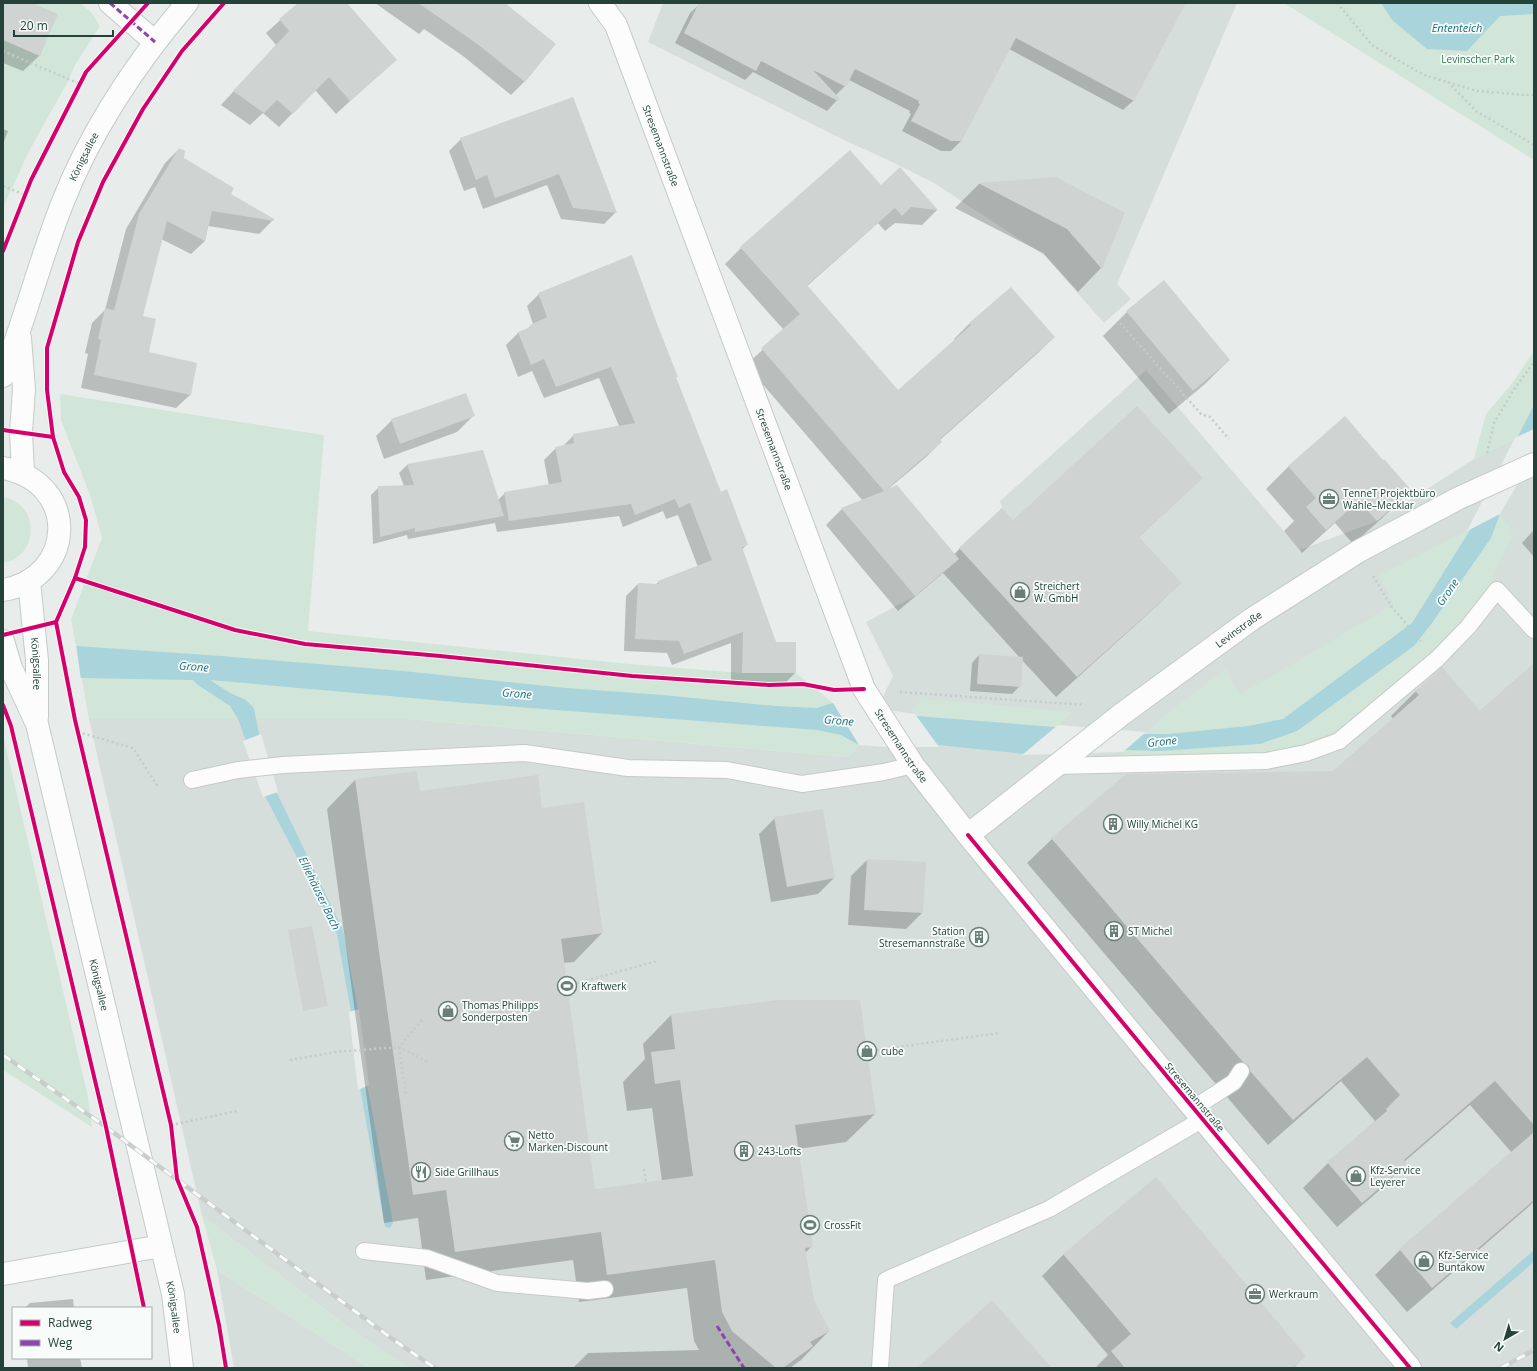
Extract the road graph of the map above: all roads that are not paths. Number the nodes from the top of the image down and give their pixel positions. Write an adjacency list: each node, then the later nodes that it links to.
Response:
1 (110, 3): 4 (street)
2 (187, 3): 4 (street, Königsallee)
3 (600, 3): 14 (street, Stresemannstraße)
4 (155, 42): 5 (street, Königsallee)
5 (20, 331): 6 (street, Königsallee); 8 (street, Königsallee)
6 (3, 376)
7 (1531, 465): 15 (street, Levinstraße)
8 (13, 471): 9 (street, Königsallee)
9 (29, 581): 10 (street, Königsallee); 13 (street, Königsallee)
10 (3, 590)
11 (1534, 630): 15 (lane)
12 (3, 641): 13 (street, Königsallee)
13 (37, 724): 20 (street, Königsallee)
14 (908, 756): 16 (lane); 17 (street, Stresemannstraße)
15 (1061, 762): 17 (street, Levinstraße)
16 (192, 780)
17 (968, 834): 19 (street, Stresemannstraße)
18 (1241, 1071): 19 (lane)
19 (1198, 1114): 25 (lane); 26 (street, Stresemannstraße)
20 (161, 1246): 22 (street); 24 (street, Königsallee)
21 (364, 1251): 23 (lane)
22 (3, 1274)
23 (605, 1289)
24 (182, 1368)
25 (880, 1368)
26 (1410, 1368)

